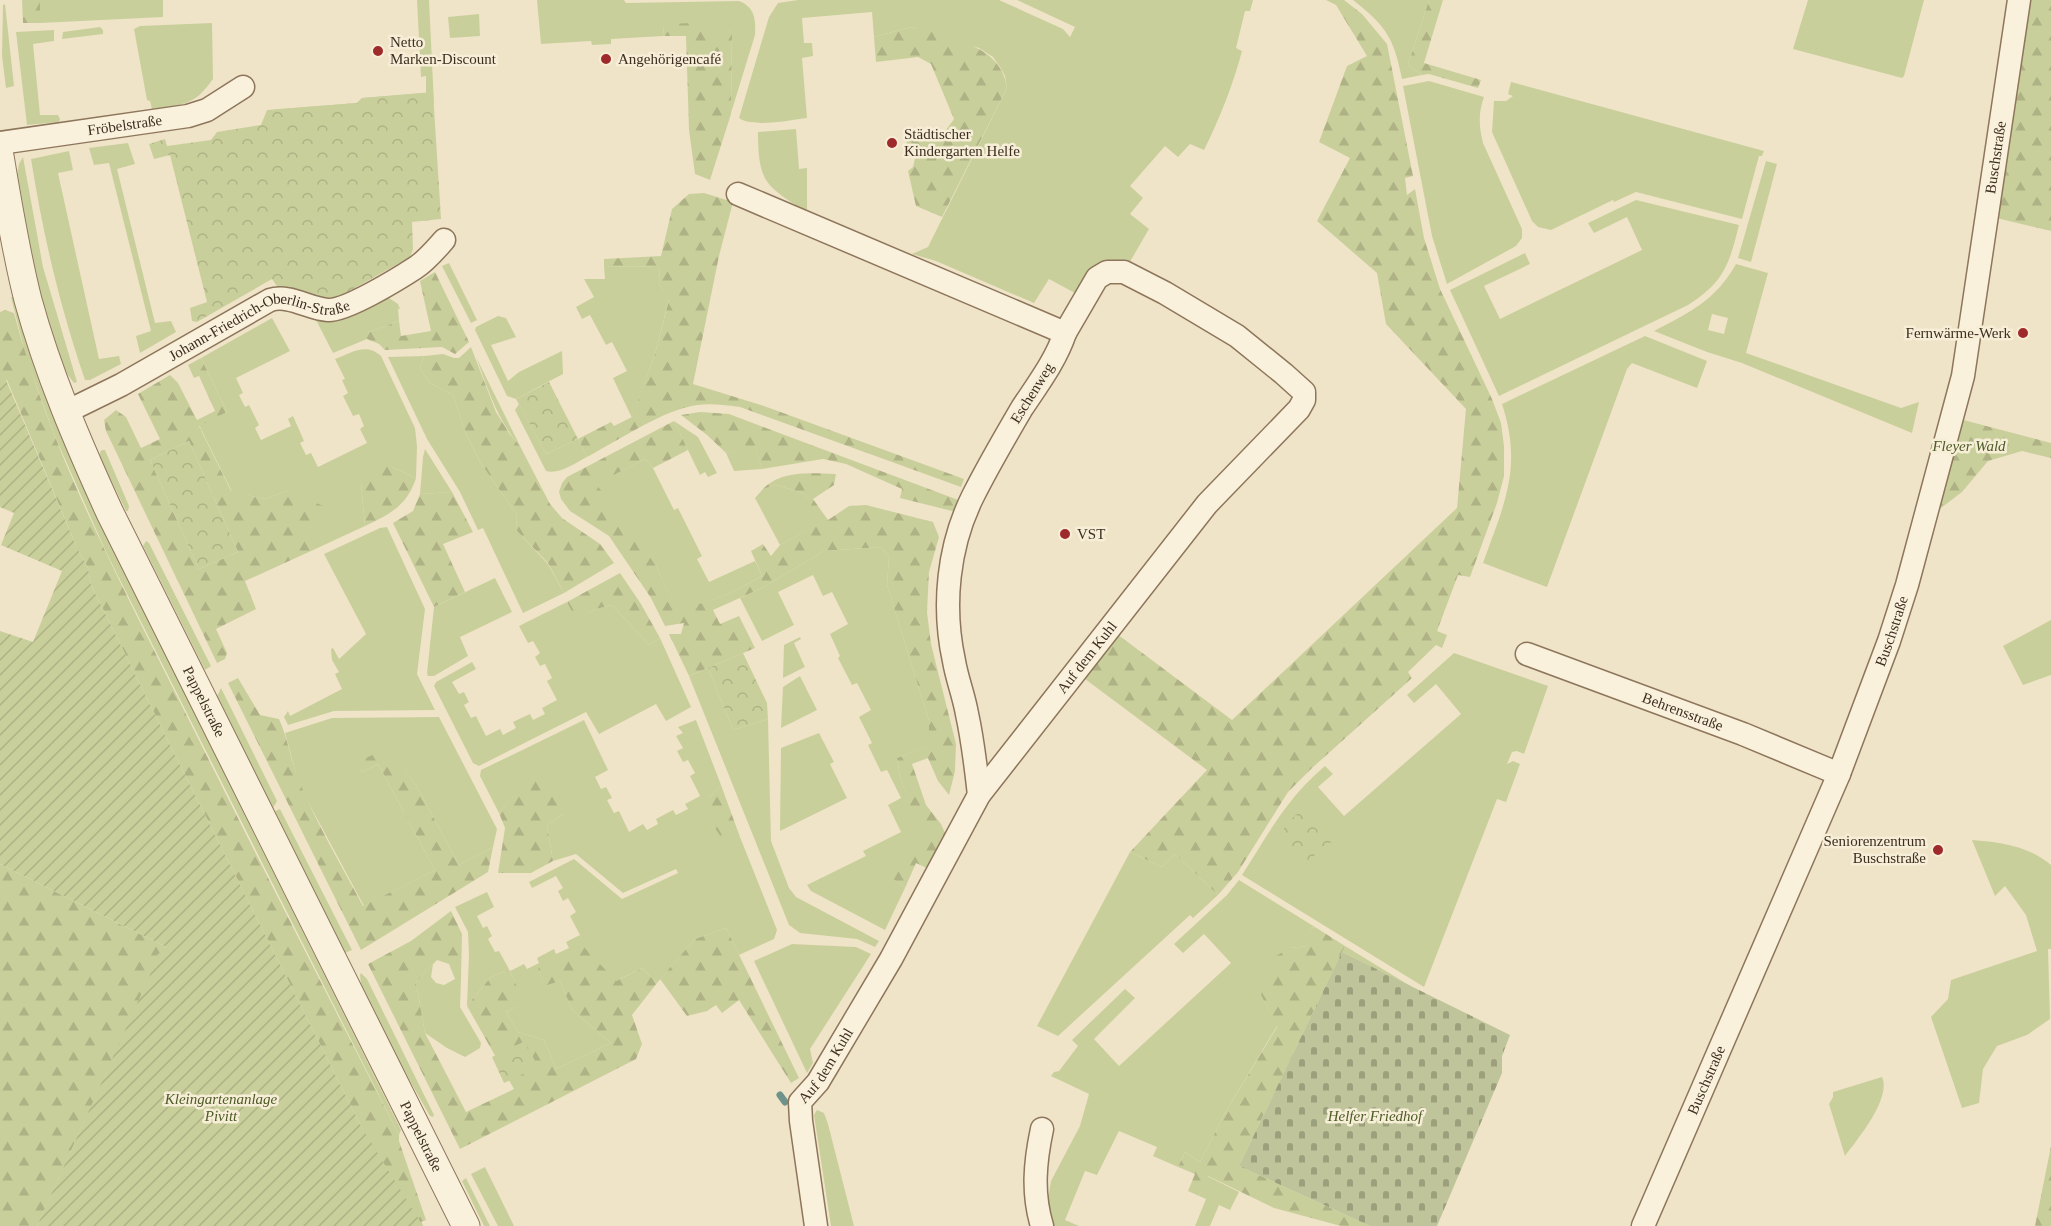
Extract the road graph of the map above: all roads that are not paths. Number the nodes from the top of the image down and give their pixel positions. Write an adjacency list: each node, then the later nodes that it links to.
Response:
1 (2019, 0): 10 (street, Buschstraße)
2 (243, 87): 3 (street, Fröbelstraße)
3 (0, 143)
4 (0, 156): 8 (street, Pappelstraße)
5 (738, 194): 7 (street)
6 (444, 240): 8 (street, Johann-Friedrich-Oberlin-Straße)
7 (1065, 333): 11 (street, Eschenweg); 11 (street, Auf dem Kuhl)
8 (66, 412): 13 (street, Pappelstraße)
9 (1527, 654): 10 (street, Behrensstraße)
10 (1839, 774): 16 (street, Buschstraße)
11 (979, 795): 14 (street, Auf dem Kuhl)
12 (1042, 1129): 15 (street)
13 (466, 1226)
14 (816, 1226)
15 (1042, 1226)
16 (1643, 1226)

